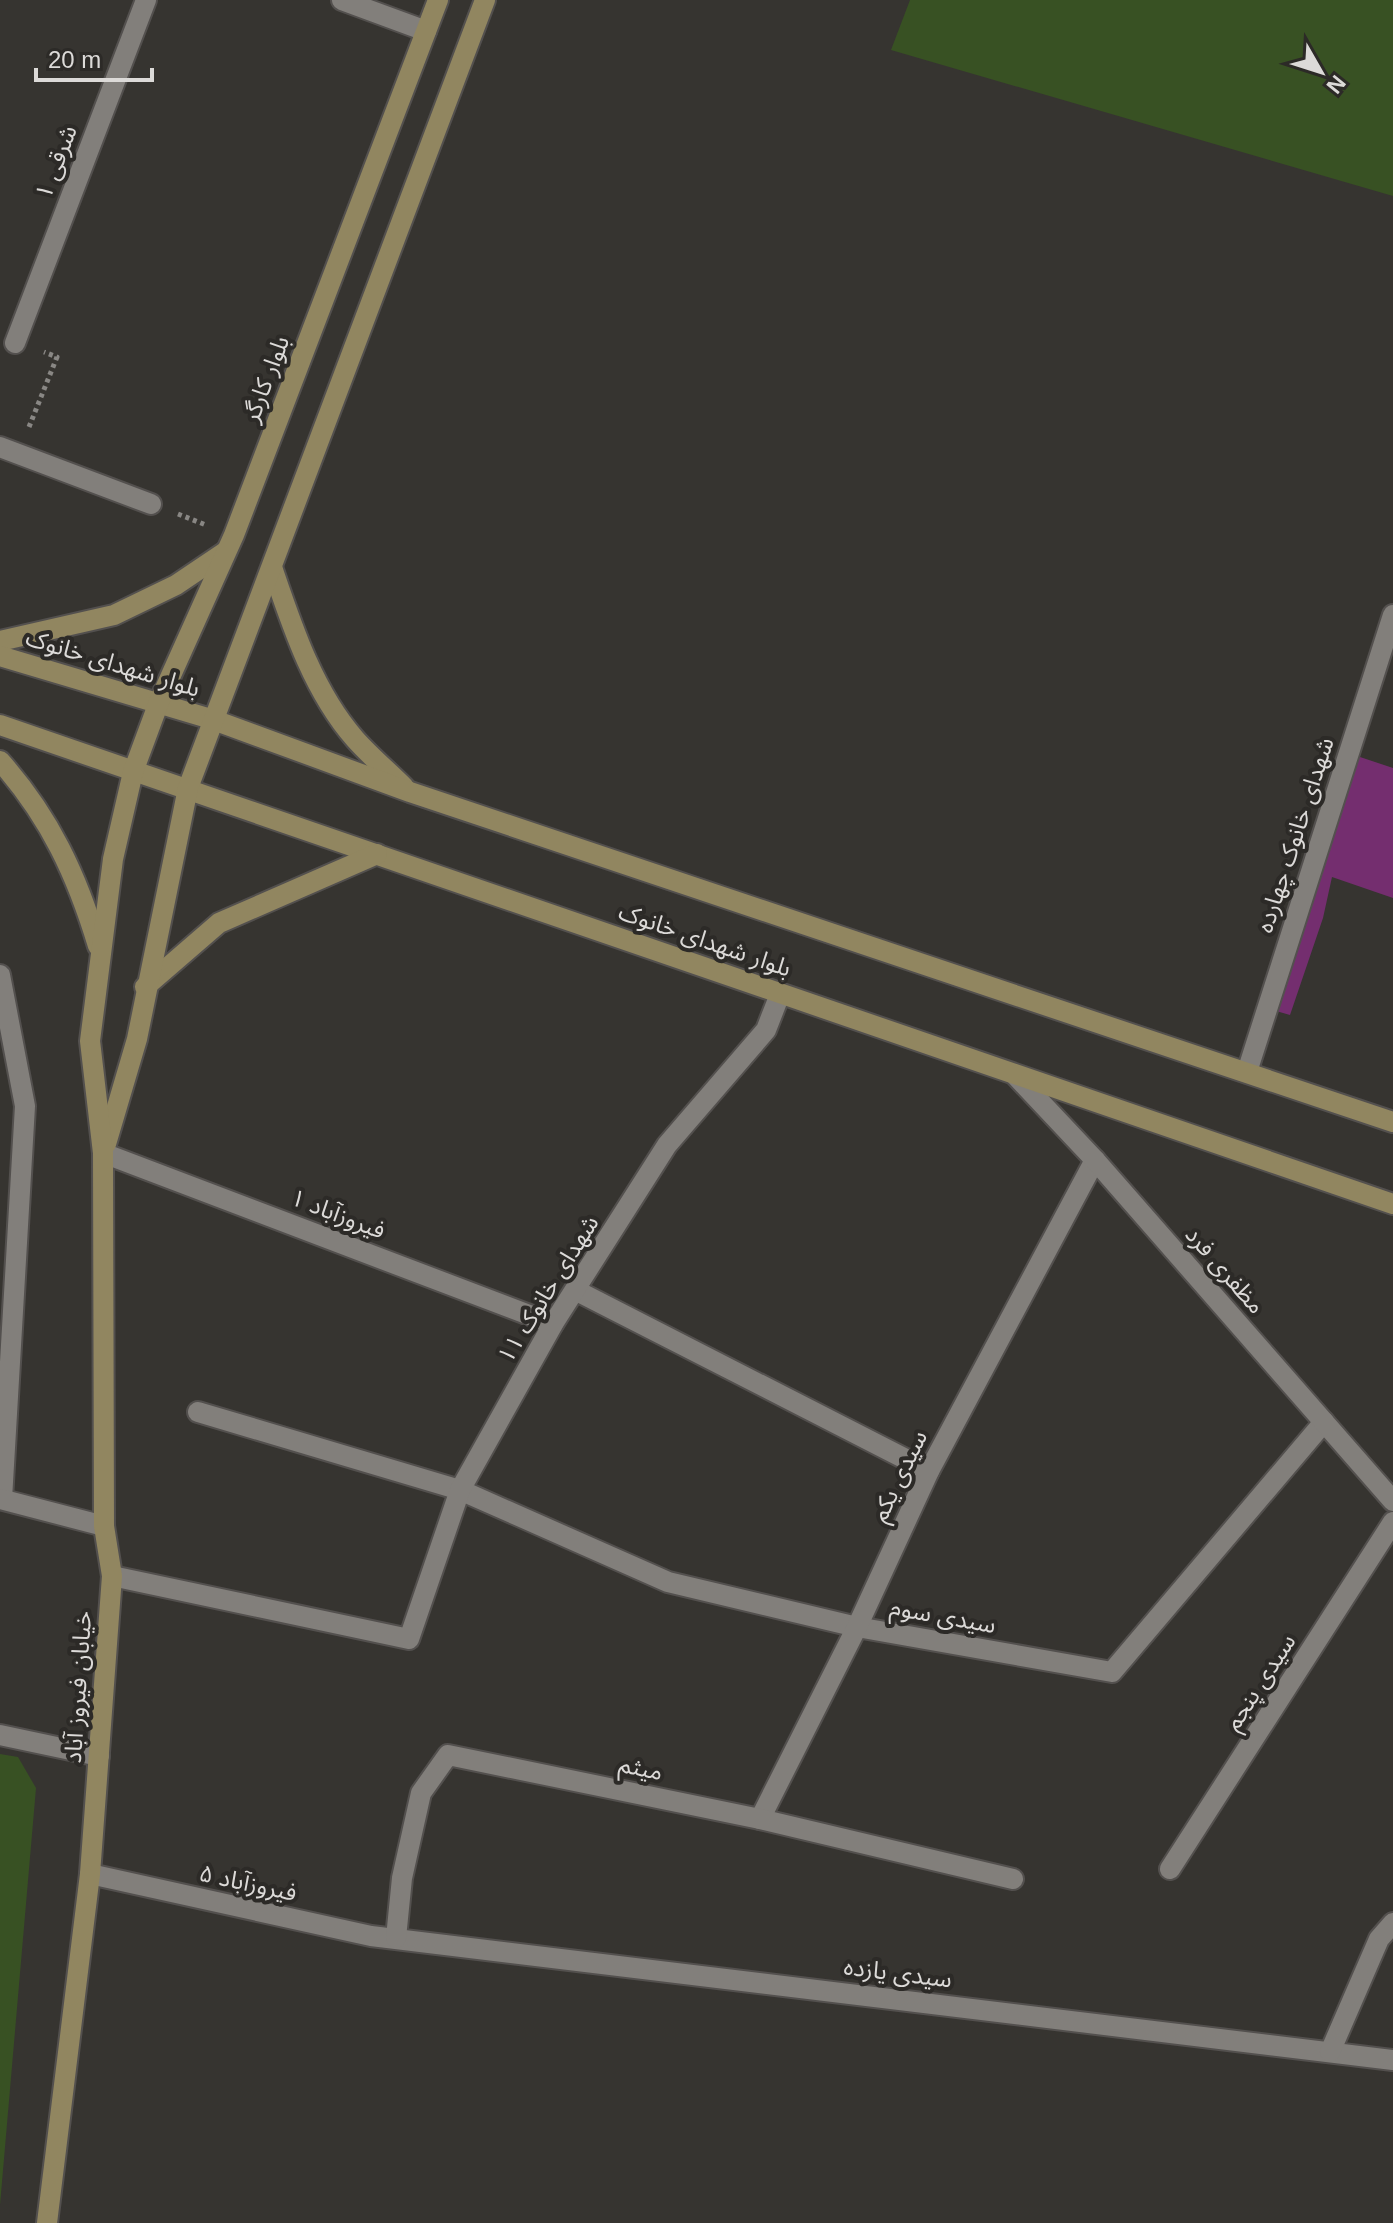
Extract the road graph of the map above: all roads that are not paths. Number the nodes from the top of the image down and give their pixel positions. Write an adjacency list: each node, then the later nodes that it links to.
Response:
1 (146, 0): 6 (street, شرقی ۱)
2 (342, 0): 5 (street)
3 (438, 0): 5 (main road, بلوار کارگر)
4 (485, 0): 10 (main road)
5 (426, 31): 9 (main road, بلوار کارگر)
6 (15, 343)
7 (9, 450): 8 (street)
8 (151, 504)
9 (230, 544): 12 (main road); 14 (main road, بلوار کارگر)
10 (272, 567): 15 (main road); 20 (main road)
11 (1393, 615): 26 (street, شهدای خانوک چهارده)
12 (0, 641)
13 (0, 656): 14 (main road, بلوار شهدای خانوک)
14 (159, 702): 15 (main road, بلوار شهدای خانوک); 18 (main road, بلوار کارگر)
15 (211, 719): 19 (main road); 20 (main road, بلوار شهدای خانوک)
16 (0, 725): 18 (main road, بلوار شهدای خانوک)
17 (0, 761): 22 (main road)
18 (133, 772): 19 (main road, بلوار شهدای خانوک); 22 (main road, بلوار کارگر)
19 (188, 788): 21 (main road, بلوار شهدای خانوک); 24 (main road)
20 (410, 792): 26 (main road, بلوار شهدای خانوک)
21 (377, 854): 24 (main road); 25 (main road, بلوار شهدای خانوک)
22 (100, 953): 29 (main road, بلوار کارگر)
23 (0, 975): 38 (street)
24 (145, 987): 29 (main road)
25 (780, 994): 27 (main road, بلوار شهدای خانوک); 32 (street, شهدای خانوک ۱۱)
26 (1247, 1072): 28 (main road, بلوار شهدای خانوک)
27 (1016, 1076): 30 (street, مظفری فرد); 31 (main road, بلوار شهدای خانوک)
28 (1393, 1122)
29 (103, 1153): 33 (street, فیروزآباد ۱); 41 (main road, خیابان فیروز آباد)
30 (1095, 1160): 35 (street, مظفری فرد); 36 (street, سیدی یکم)
31 (1393, 1204)
32 (577, 1291): 33 (street, شهدای خانوک ۱۱); 36 (street)
33 (553, 1324): 37 (street, شهدای خانوک ۱۱)
34 (198, 1412): 37 (street, سیدی سوم)
35 (1324, 1422): 39 (street, مظفری فرد); 43 (street, سیدی سوم)
36 (929, 1471): 43 (street, سیدی یکم)
37 (460, 1490): 42 (street, شهدای خانوک ۱۱); 43 (street, سیدی سوم)
38 (1, 1499): 41 (street)
39 (1393, 1501)
40 (1393, 1522): 47 (street, سیدی پنجم)
41 (104, 1526): 42 (main road, خیابان فیروز آباد)
42 (112, 1576): 45 (main road, خیابان فیروز آباد)
43 (857, 1627): 46 (street, سیدی یکم)
44 (0, 1735): 45 (street)
45 (99, 1756): 48 (main road, خیابان فیروز آباد)
46 (760, 1819): 49 (street, میثم); 51 (street, میثم)
47 (1170, 1869)
48 (90, 1874): 51 (street, فیروزآباد ۵); 54 (main road, خیابان فیروز آباد)
49 (1013, 1879)
50 (1393, 1923): 52 (street)
51 (396, 1938): 52 (street, سیدی یازده)
52 (1330, 2052): 53 (street, سیدی یازده)
53 (1393, 2060)
54 (47, 2223)

